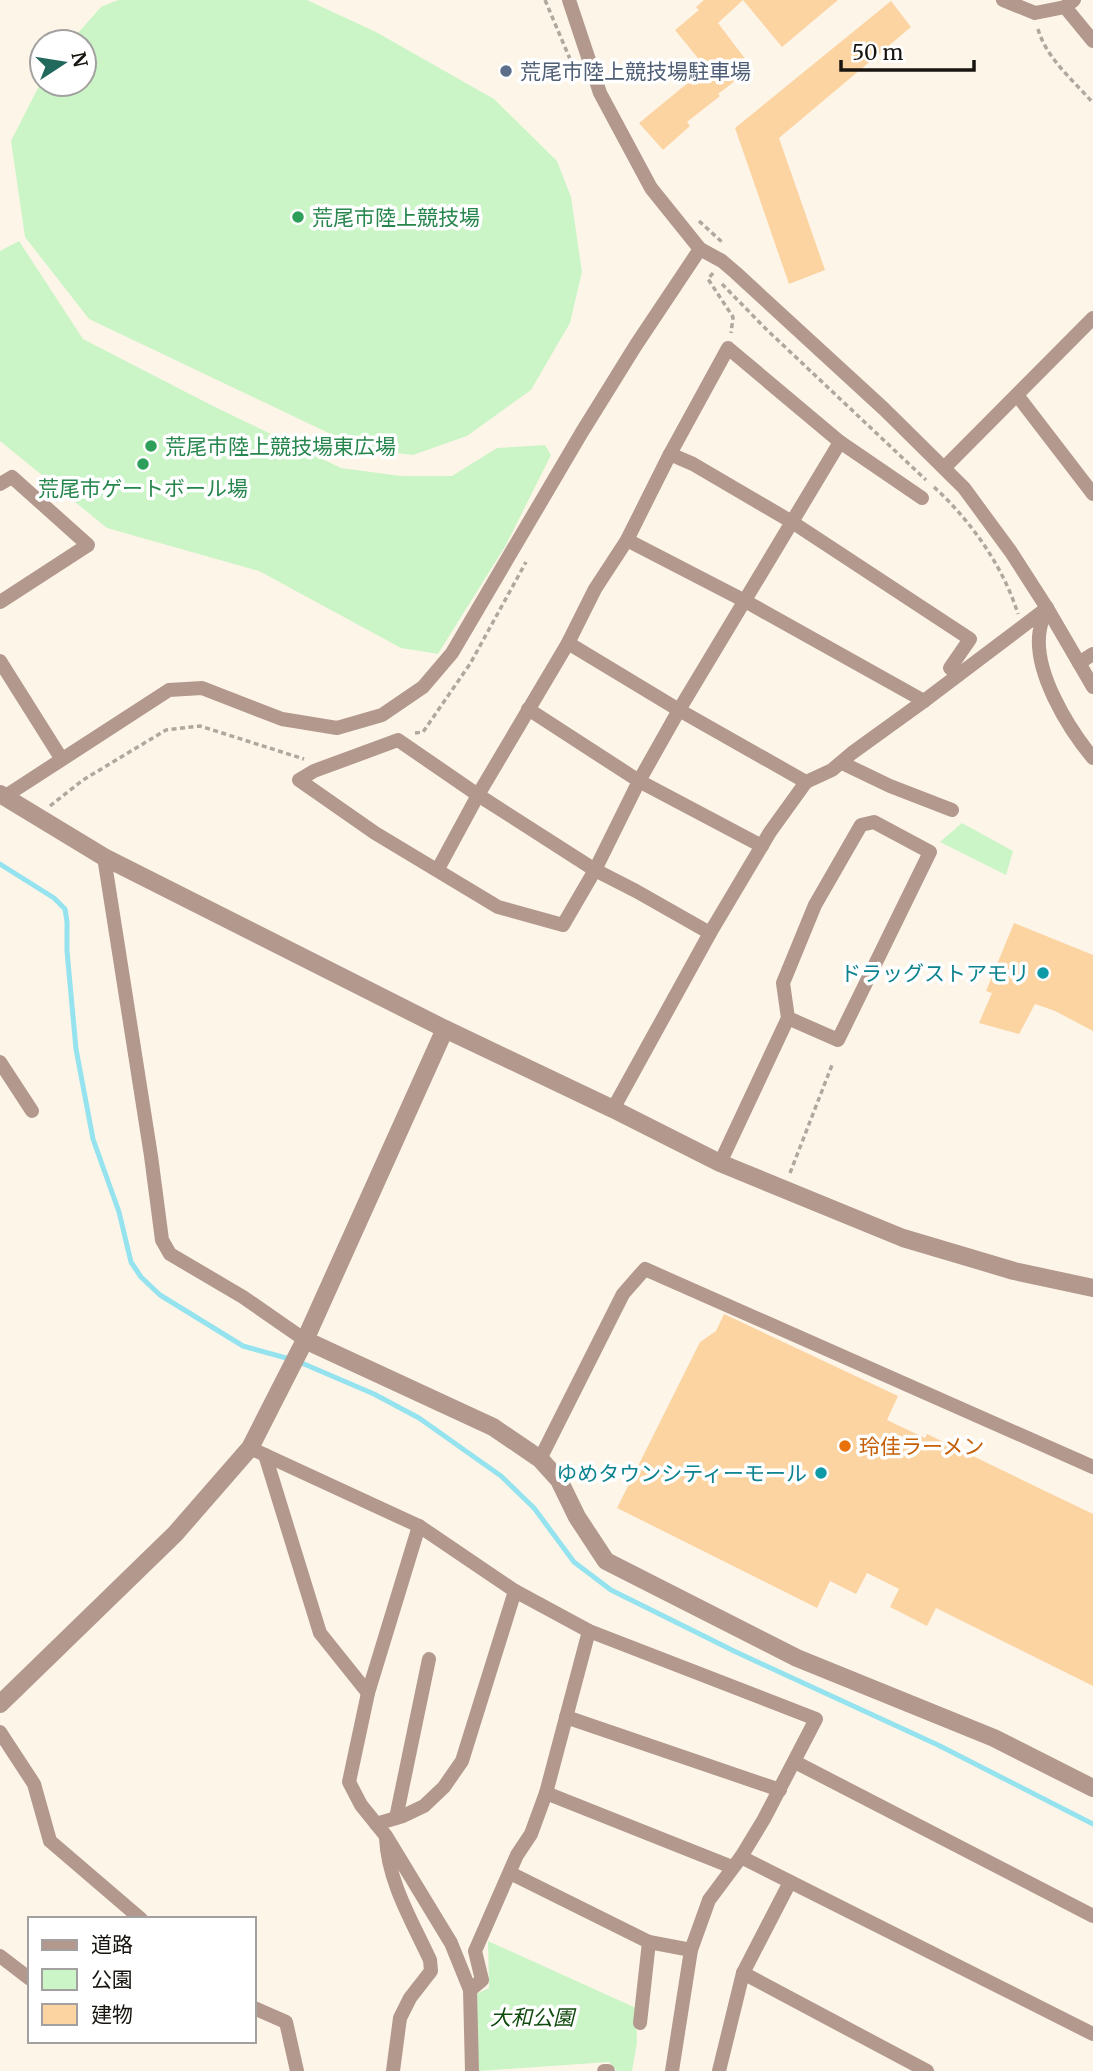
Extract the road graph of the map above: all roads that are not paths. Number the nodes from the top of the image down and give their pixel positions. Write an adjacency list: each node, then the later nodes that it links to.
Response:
1 (569, 0): 5 (street)
2 (1003, 0): 3 (street)
3 (1069, 4): 4 (street)
4 (1093, 41)
5 (698, 252): 10 (street); 28 (street)
6 (1090, 328): 7 (street)
7 (1017, 394): 10 (street); 12 (street)
8 (840, 442): 9 (street); 13 (street); 14 (street)
9 (670, 454): 14 (street); 15 (street)
10 (944, 467): 18 (street)
11 (0, 484): 17 (street)
12 (1093, 495)
13 (922, 498)
14 (792, 522): 16 (street); 23 (street)
15 (627, 540): 16 (street); 19 (street)
16 (745, 601): 25 (street); 27 (street)
17 (0, 602)
18 (1047, 608): 22 (street); 23 (street); 29 (street)
19 (568, 643): 26 (street); 27 (street)
20 (1093, 654): 22 (street)
21 (0, 661): 28 (street)
22 (1079, 663): 24 (street)
23 (958, 675): 25 (street)
24 (1093, 687)
25 (924, 701): 30 (street)
26 (528, 709): 31 (street); 34 (street)
27 (679, 710): 31 (street); 32 (street)
28 (61, 758): 33 (street)
29 (1093, 758)
30 (842, 763): 32 (street); 35 (street)
31 (639, 781): 36 (street); 39 (street)
32 (806, 782): 36 (street)
33 (2, 795): 37 (street)
34 (478, 795): 38 (street); 38 (street); 39 (street)
35 (952, 810)
36 (762, 846): 40 (street)
37 (104, 857): 42 (street); 48 (street)
38 (438, 869): 39 (street)
39 (595, 870): 40 (street)
40 (710, 933): 44 (street)
41 (788, 1018): 41 (street); 46 (street)
42 (445, 1029): 44 (street); 48 (street)
43 (0, 1062): 45 (street)
44 (613, 1109): 46 (street)
45 (32, 1111)
46 (720, 1163): 47 (street)
47 (1093, 1288)
48 (303, 1343): 49 (street); 50 (street)
49 (258, 1451): 52 (street); 56 (street); 57 (street)
50 (540, 1459): 51 (street); 61 (street)
51 (1093, 1467)
52 (419, 1526): 53 (street); 56 (street)
53 (514, 1591): 54 (street); 64 (street)
54 (589, 1631): 58 (street); 60 (street)
55 (429, 1659): 64 (street)
56 (368, 1693): 65 (street)
57 (0, 1704)
58 (566, 1717): 62 (street); 63 (street)
59 (0, 1732): 71 (street)
60 (795, 1762): 62 (street); 70 (street)
61 (1093, 1788)
62 (780, 1790): 67 (street)
63 (546, 1793): 67 (street); 68 (street)
64 (396, 1818): 65 (street)
65 (376, 1824): 66 (street)
66 (386, 1836): 77 (street); 82 (street)
67 (736, 1862): 69 (street); 73 (street)
68 (510, 1873): 72 (street); 77 (street)
69 (790, 1882): 75 (street); 80 (street)
70 (1093, 1916)
71 (139, 1917)
72 (649, 1942): 73 (street); 79 (street)
73 (691, 1950): 84 (street)
74 (0, 1956): 76 (street)
75 (743, 1973): 85 (street); 86 (street)
76 (28, 1977)
77 (470, 1990): 83 (street)
78 (256, 2009): 81 (street)
79 (640, 2023)
80 (1093, 2034)
81 (297, 2071)
82 (393, 2071)
83 (472, 2071)
84 (672, 2071)
85 (719, 2071)
86 (927, 2071)

